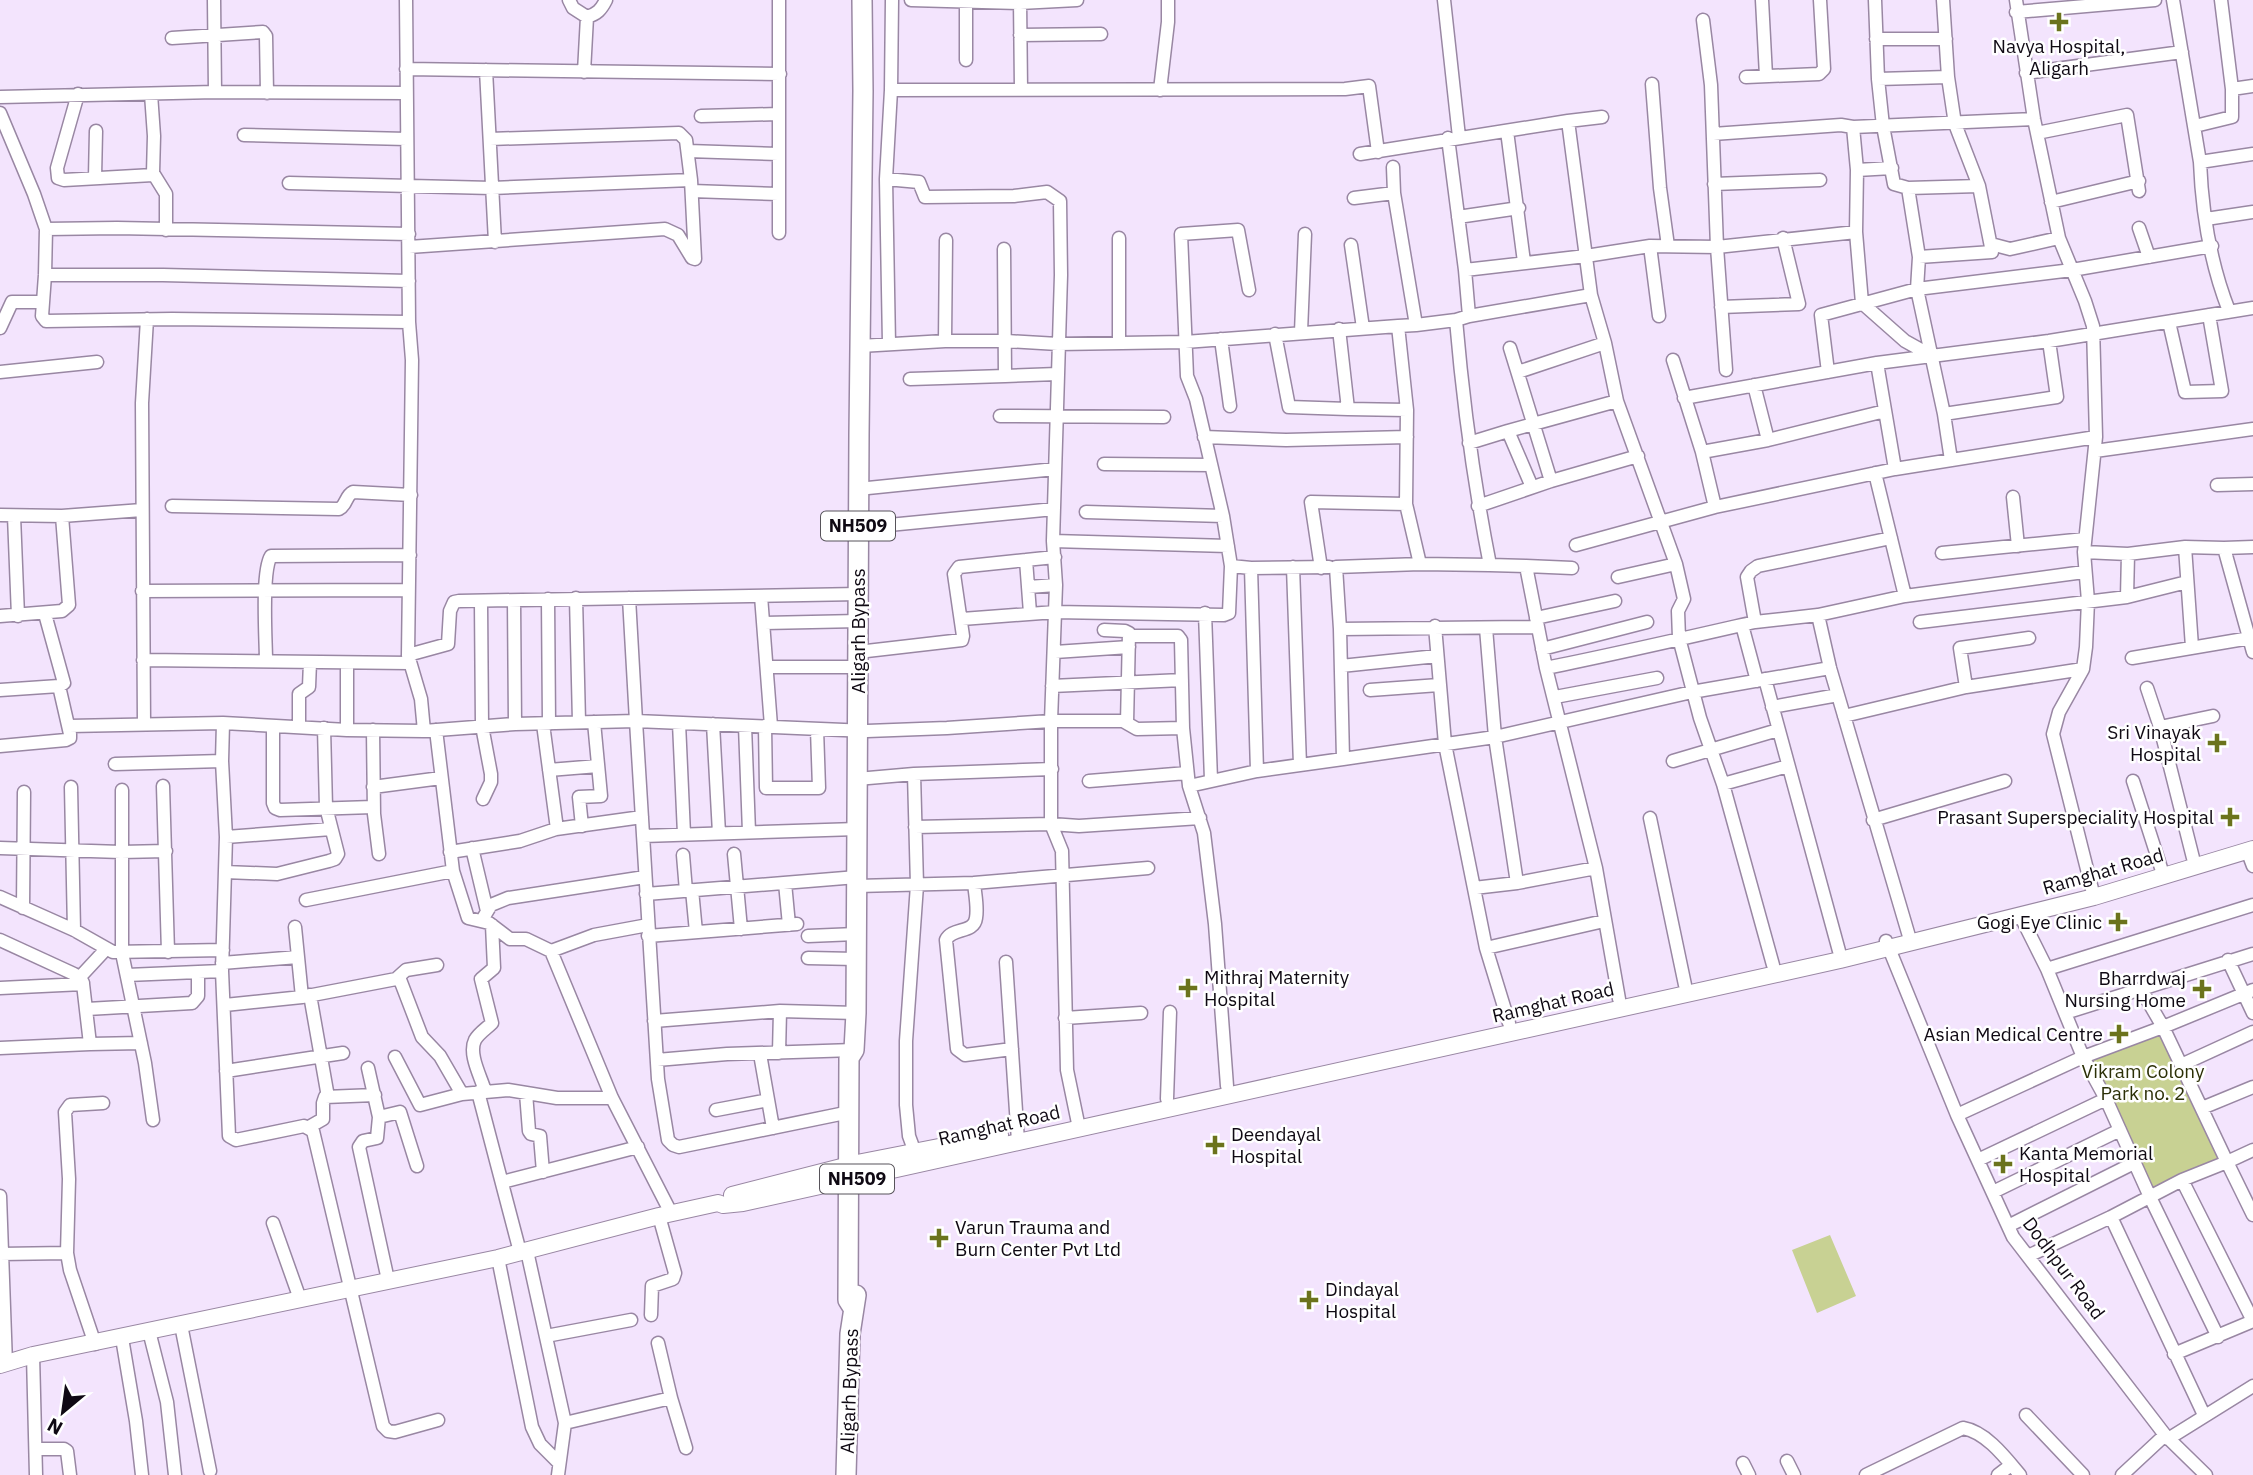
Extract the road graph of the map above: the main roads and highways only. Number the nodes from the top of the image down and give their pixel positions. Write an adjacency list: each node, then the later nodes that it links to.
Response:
1 (862, 0): 6 (highway, Aligarh Bypass / NH509)
2 (2251, 851): 3 (main road, Ramghat Road); 3 (main road, Ramghat Road)
3 (2093, 892): 4 (main road, Ramghat Road); 4 (main road, Ramghat Road)
4 (1909, 939): 5 (main road, Ramghat Road)
5 (1887, 944): 7 (main road, Ramghat Road); 7 (main road, Ramghat Road)
6 (853, 1051): 8 (highway, Aligarh Bypass / NH509); 8 (highway, Aligarh Bypass / NH509)
7 (1078, 1123): 8 (main road, Ramghat Road)
8 (853, 1171): 9 (main road, Ramghat Road); 10 (highway, Aligarh Bypass / NH509)
9 (3, 1364)
10 (846, 1475)

